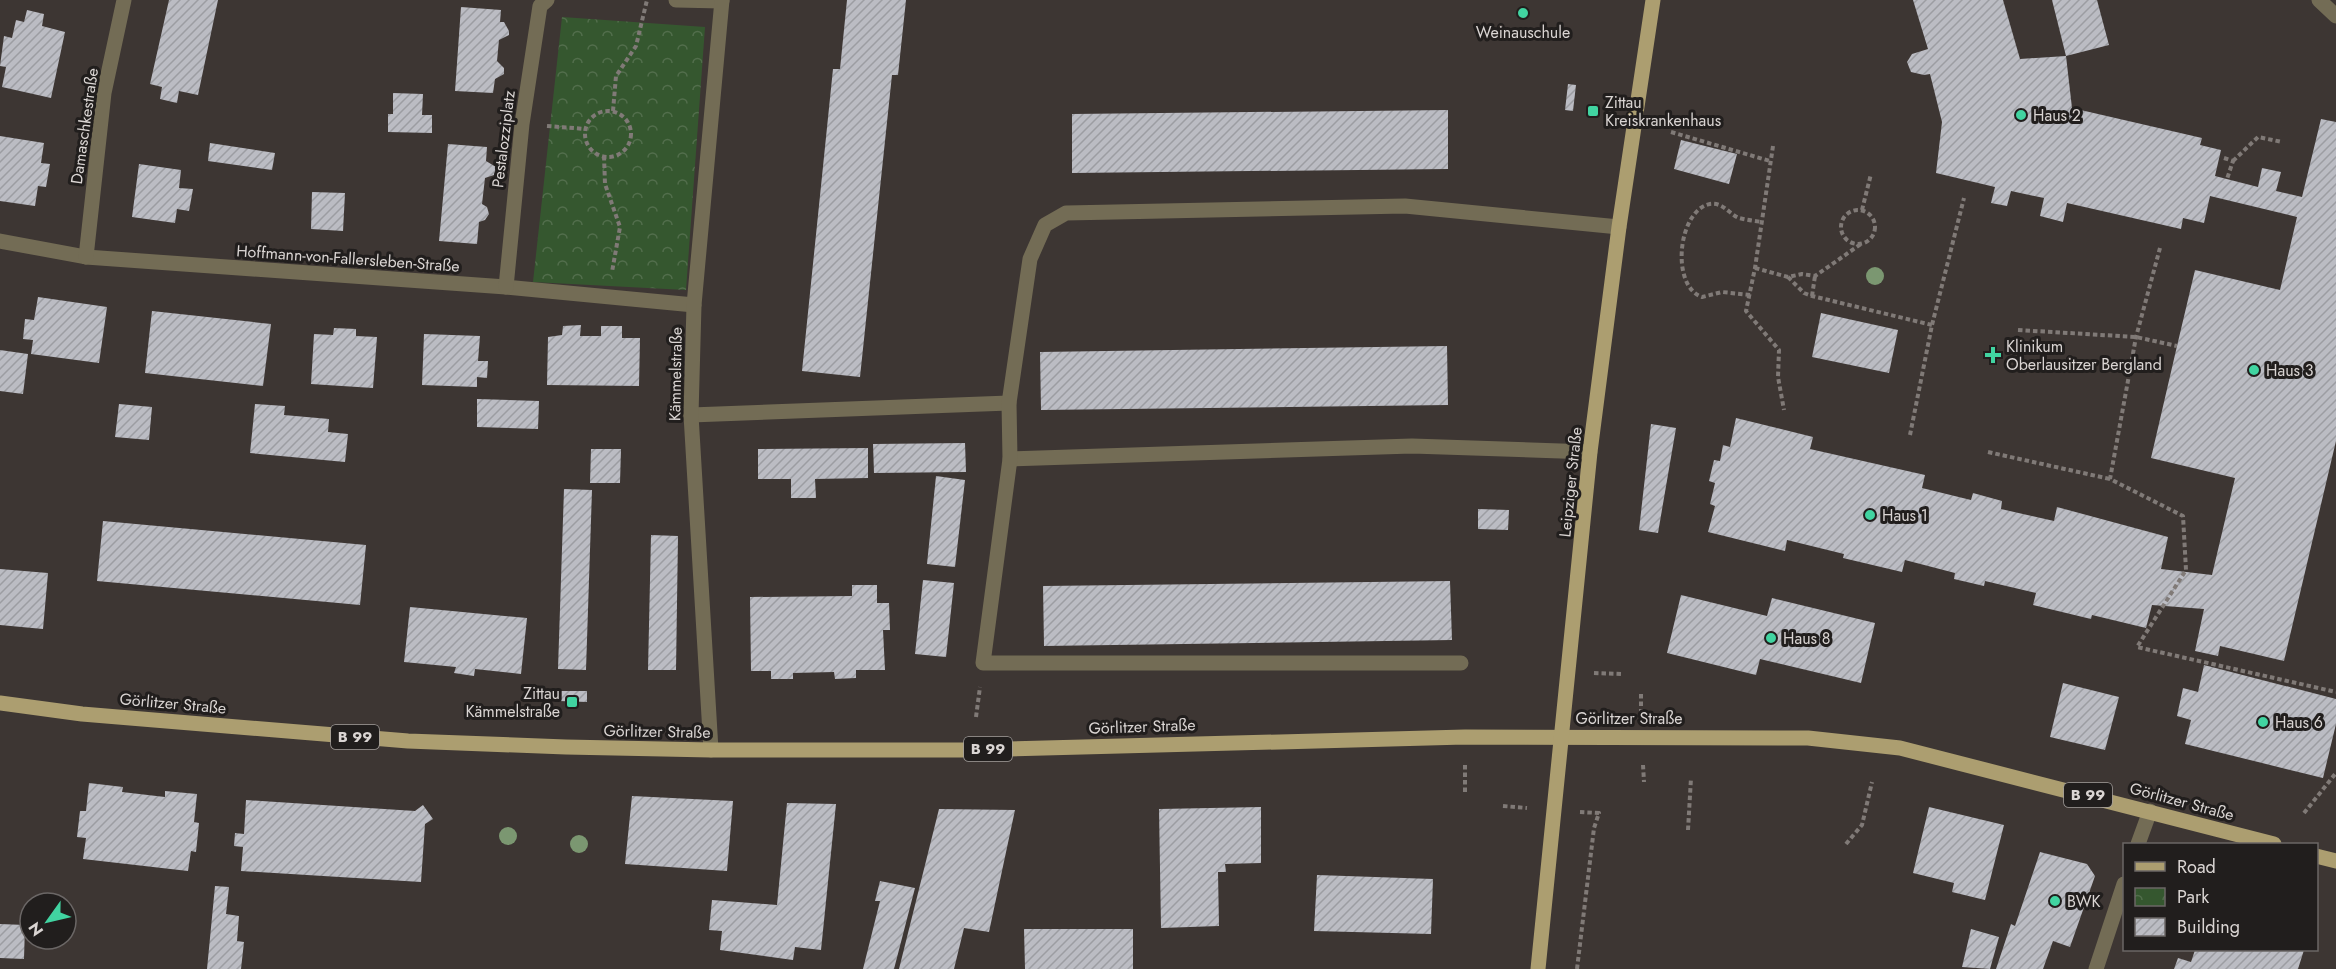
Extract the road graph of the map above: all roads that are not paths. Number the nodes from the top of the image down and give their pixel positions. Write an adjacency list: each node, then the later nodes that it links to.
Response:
1 (124, 0): 10 (street, Damaschkestraße)
2 (547, 0): 11 (street, Pestalozziplatz)
3 (676, 0): 6 (street)
4 (1653, 0): 8 (main road, Leipziger Straße)
5 (2319, 0): 7 (street)
6 (722, 1): 12 (street, Kämmelstraße)
7 (2336, 16)
8 (1619, 227): 13 (street); 15 (main road, Leipziger Straße)
9 (0, 241): 10 (street, Hoffmann-von-Fallersleben-Straße)
10 (86, 257): 11 (street, Hoffmann-von-Fallersleben-Straße)
11 (506, 286): 12 (street, Hoffmann-von-Fallersleben-Straße)
12 (694, 304): 14 (street, Kämmelstraße)
13 (1009, 403): 14 (street); 16 (street)
14 (692, 415): 20 (street, Kämmelstraße)
15 (1590, 452): 16 (street); 19 (main road, Leipziger Straße)
16 (1010, 459): 17 (street)
17 (1461, 663)
18 (0, 703): 20 (main road, Görlitzer Straße / B 99)
19 (1563, 736): 20 (main road, Görlitzer Straße / B 99); 21 (main road, Görlitzer Straße / B 99); 27 (main road, Leipziger Straße)
20 (711, 750)
21 (2150, 811): 22 (street); 23 (main road, Görlitzer Straße / B 99)
22 (2138, 843)
23 (2270, 843)
24 (2318, 856): 25 (main road)
25 (2336, 861)
26 (2123, 887): 28 (street)
27 (1538, 969)
28 (2096, 969)

